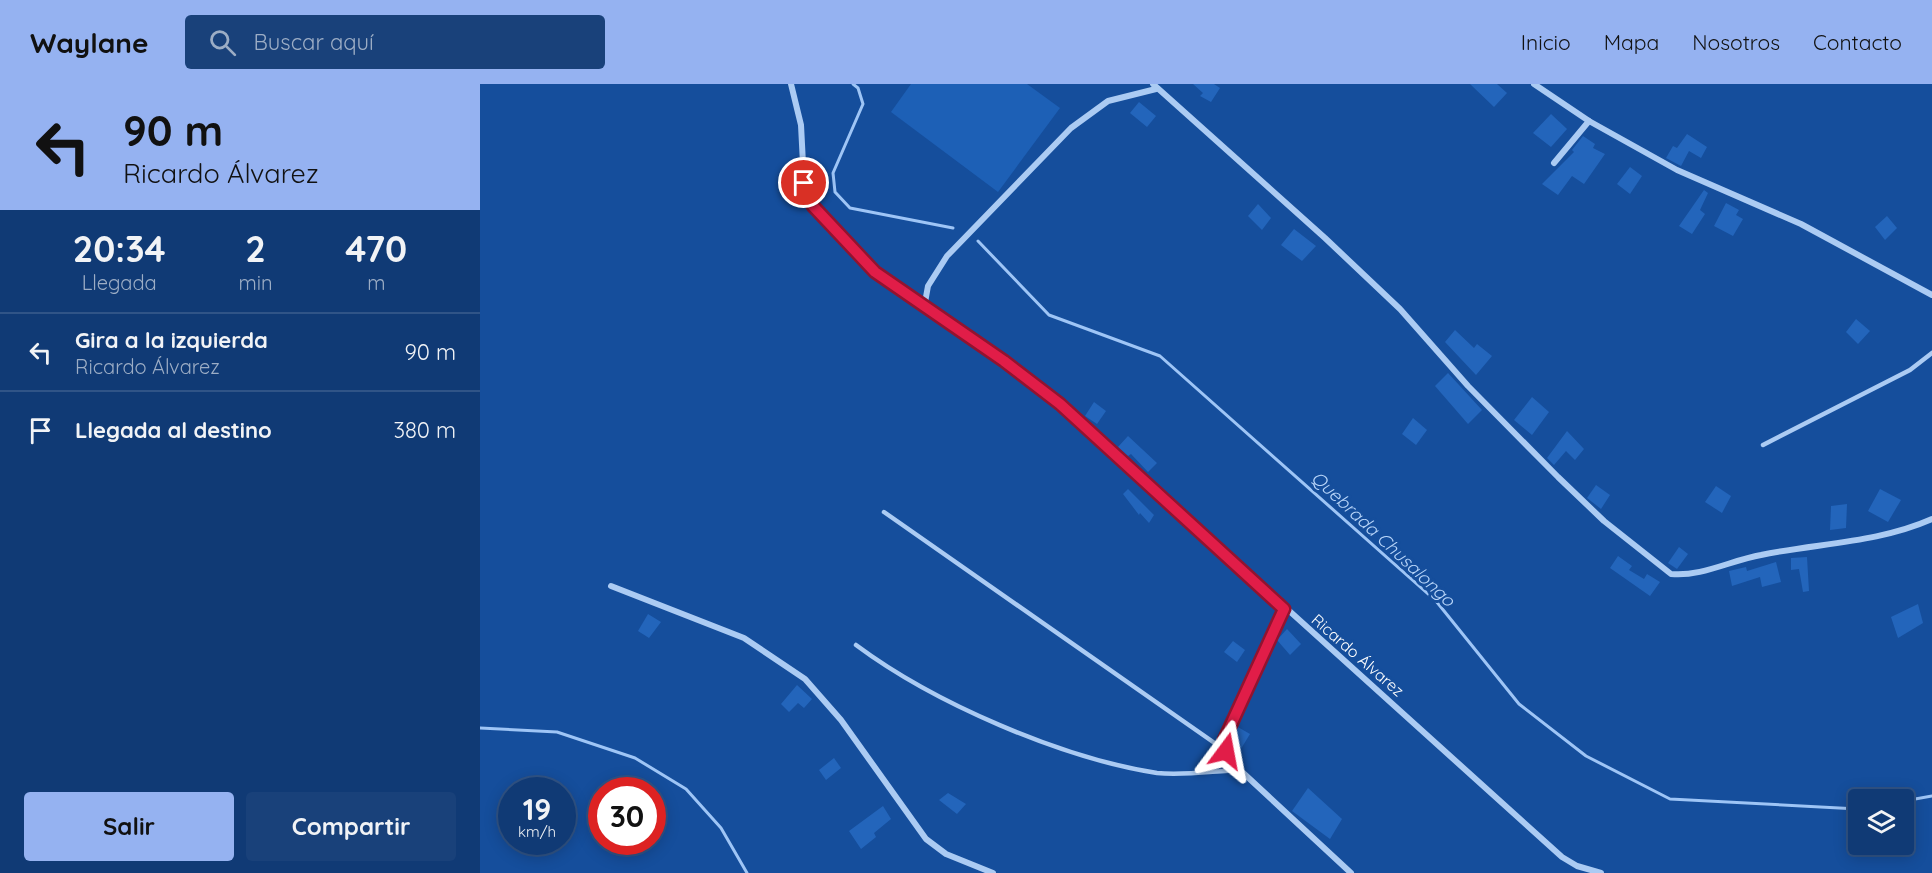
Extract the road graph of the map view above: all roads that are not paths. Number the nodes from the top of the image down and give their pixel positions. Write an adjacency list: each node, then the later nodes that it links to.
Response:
1 (791, 84): 7 (street, Ricardo Álvarez)
2 (1534, 84): 4 (street)
3 (1155, 86): 7 (street); 11 (street)
4 (1588, 121): 5 (street); 6 (street)
5 (1554, 163)
6 (1932, 295)
7 (924, 308): 13 (street, Ricardo Álvarez)
8 (1932, 353): 9 (lane)
9 (1763, 445)
10 (884, 512): 15 (lane)
11 (1932, 519)
12 (611, 586): 17 (street)
13 (1284, 609): 15 (street); 19 (street, Ricardo Álvarez)
14 (856, 645): 16 (lane)
15 (1226, 751): 16 (street)
16 (1239, 770): 18 (street)
17 (993, 873)
18 (1351, 873)
19 (1600, 873)

